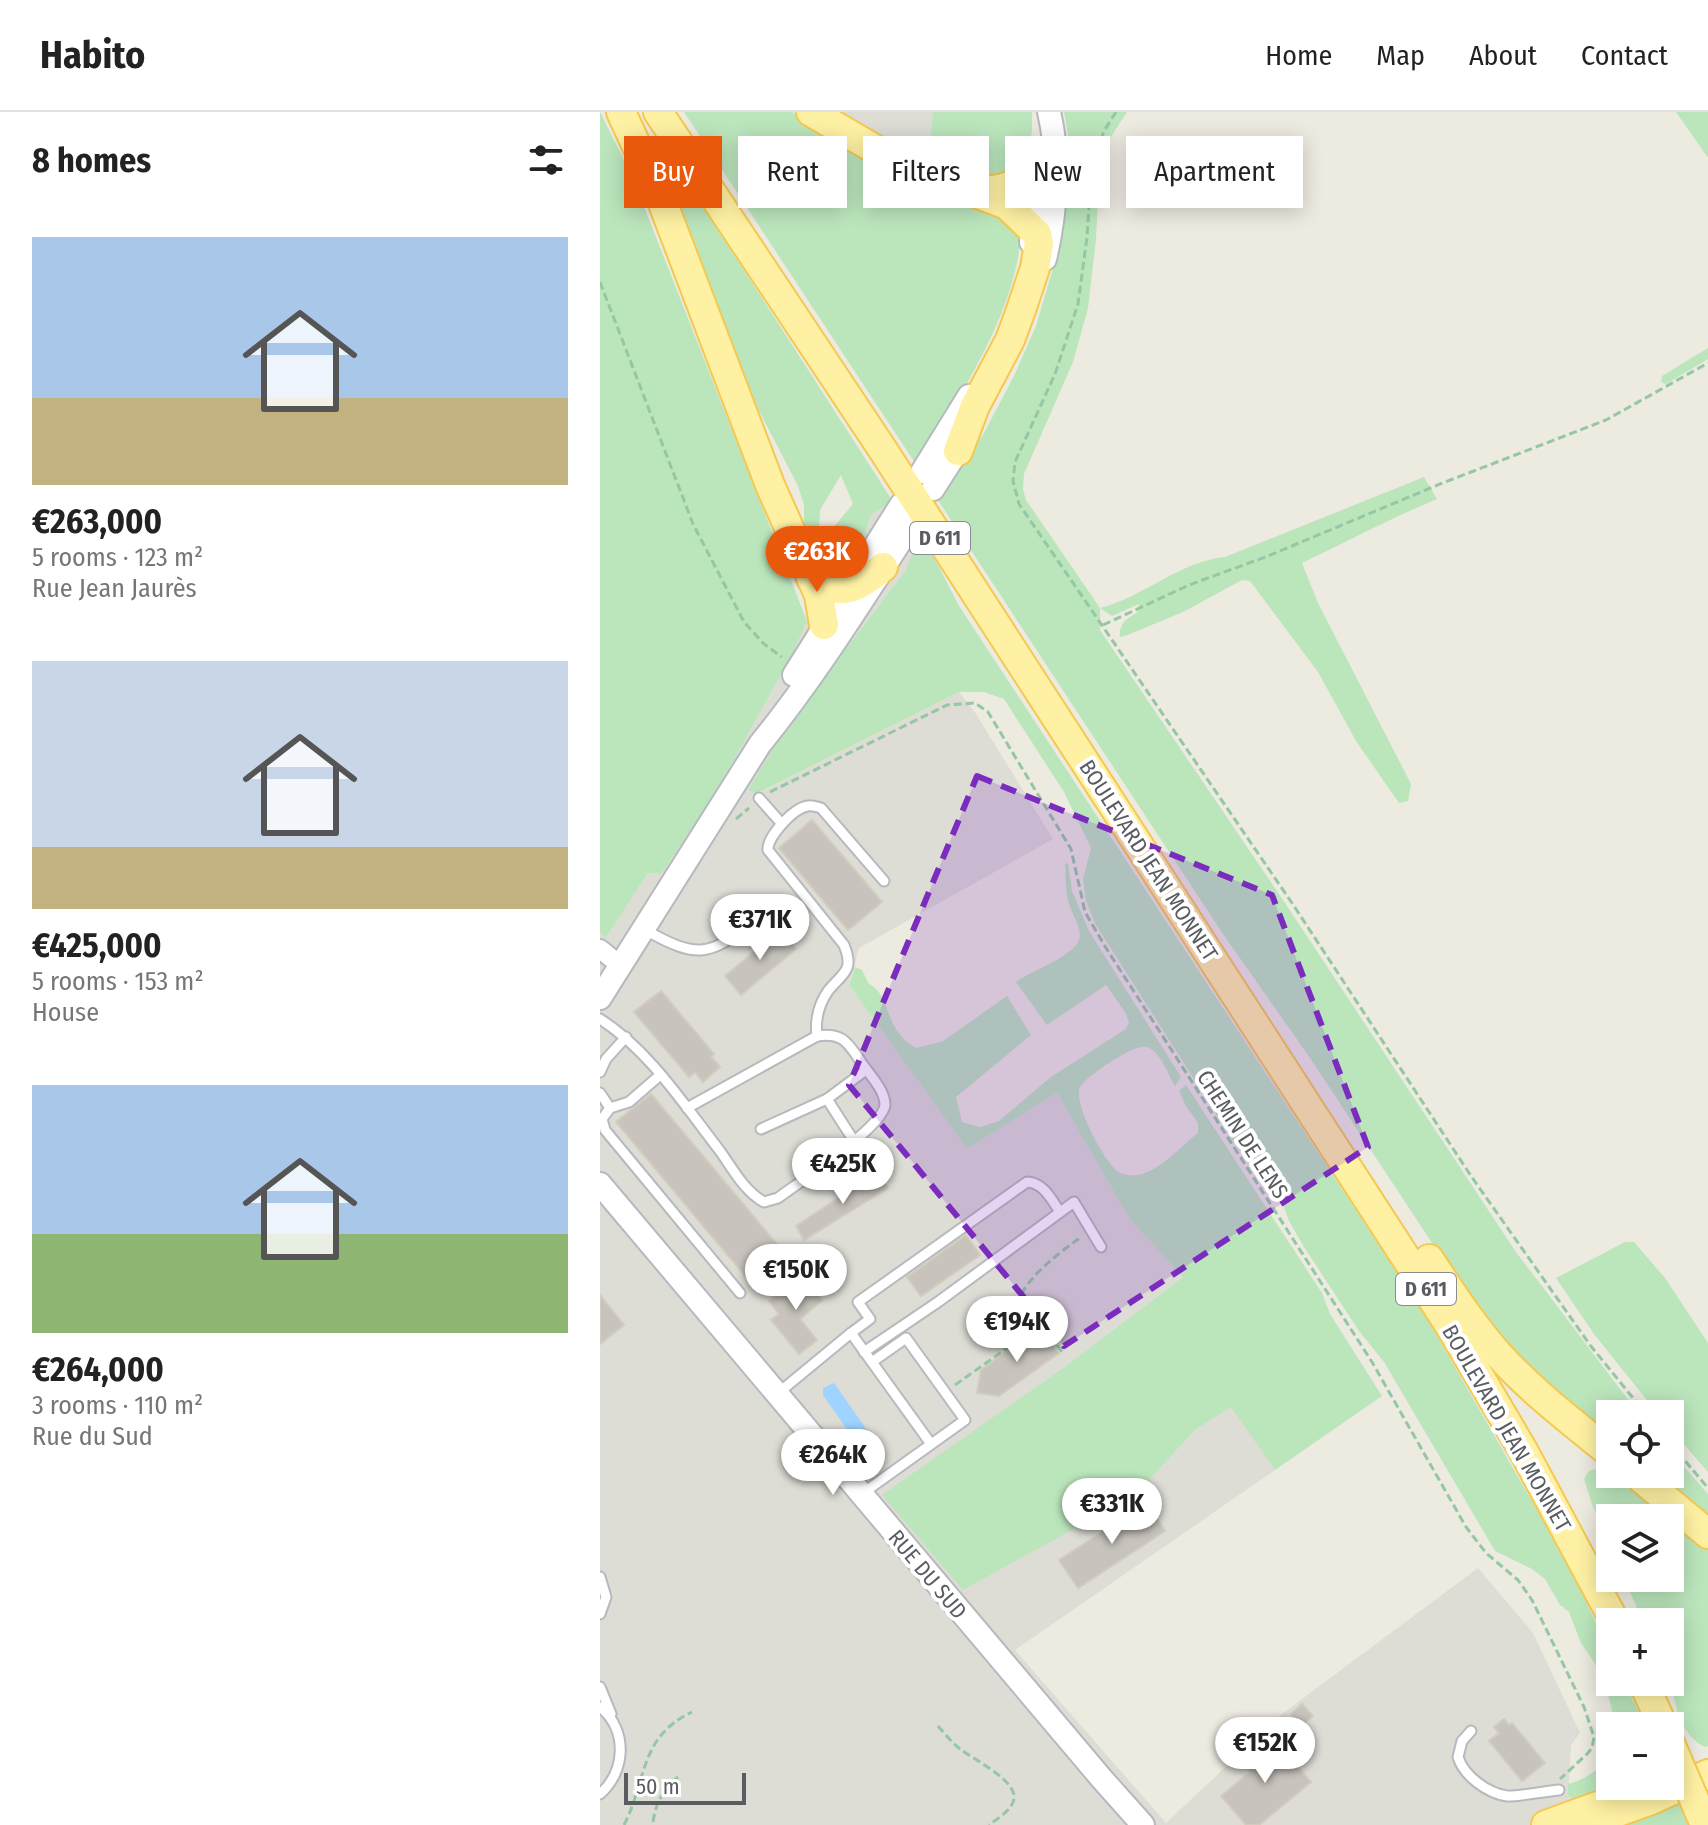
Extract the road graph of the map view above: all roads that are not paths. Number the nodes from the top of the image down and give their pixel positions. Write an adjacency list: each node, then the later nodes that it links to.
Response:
1 (621, 112): 13 (main road)
2 (658, 112): 52 (main road, BOULEVARD JEAN MONNET / D 611)
3 (671, 112): 23 (main road, BOULEVARD JEAN MONNET / D 611)
4 (811, 112): 7 (main road)
5 (1047, 112): 6 (street); 11 (street)
6 (1043, 136)
7 (863, 142)
8 (989, 197): 10 (main road)
9 (1036, 208): 10 (street)
10 (1033, 227): 11 (main road); 11 (street)
11 (958, 451)
12 (883, 567): 14 (main road); 14 (street); 16 (street)
13 (811, 578): 14 (main road); 15 (main road)
14 (847, 590): 15 (street)
15 (824, 625): 16 (street)
16 (760, 744): 21 (street)
17 (759, 798): 18 (lane)
18 (782, 824): 19 (lane); 27 (lane)
19 (884, 881)
20 (768, 912): 21 (lane)
21 (644, 929): 24 (street)
22 (600, 949): 24 (street)
23 (1228, 961): 46 (main road); 53 (main road, BOULEVARD JEAN MONNET / D 611)
24 (621, 966): 25 (street)
25 (600, 998)
26 (600, 1019): 28 (lane)
27 (817, 1036): 29 (lane); 35 (lane)
28 (626, 1037): 30 (lane); 31 (lane)
29 (866, 1070): 33 (lane); 37 (lane)
30 (600, 1072)
31 (659, 1076): 34 (lane); 35 (lane)
32 (600, 1093): 34 (lane)
33 (827, 1099): 36 (lane); 37 (lane)
34 (610, 1108): 41 (lane)
35 (687, 1108): 37 (lane)
36 (761, 1129)
37 (854, 1141)
38 (600, 1184): 45 (street, RUE DU SUD)
39 (1060, 1212): 40 (lane); 42 (lane); 43 (lane)
40 (1101, 1247)
41 (740, 1293)
42 (851, 1333): 43 (lane); 45 (lane)
43 (864, 1352): 44 (lane)
44 (872, 1362): 47 (lane); 47 (lane)
45 (776, 1395): 49 (street, RUE DU SUD)
46 (1596, 1441)
47 (931, 1444): 49 (lane)
48 (1653, 1488): 50 (main road)
49 (861, 1494): 64 (street, RUE DU SUD)
50 (1708, 1534)
51 (600, 1577): 54 (lane)
52 (1608, 1608)
53 (1619, 1608)
54 (600, 1614)
55 (600, 1687): 57 (lane)
56 (600, 1707): 57 (lane)
57 (615, 1724): 66 (lane)
58 (1471, 1731): 65 (lane)
59 (1684, 1760): 68 (main road)
60 (1708, 1761): 62 (main road)
61 (1684, 1770): 73 (main road, bridge)
62 (1684, 1772)
63 (1708, 1774): 72 (main road)
64 (1102, 1779): 69 (street, RUE DU SUD); 70 (street, RUE DU SUD)
65 (1559, 1790)
66 (600, 1794)
67 (1613, 1800): 71 (main road)
68 (1708, 1806)
69 (1132, 1825)
70 (1143, 1825)
71 (1546, 1825)
72 (1582, 1825)
73 (1705, 1825)

